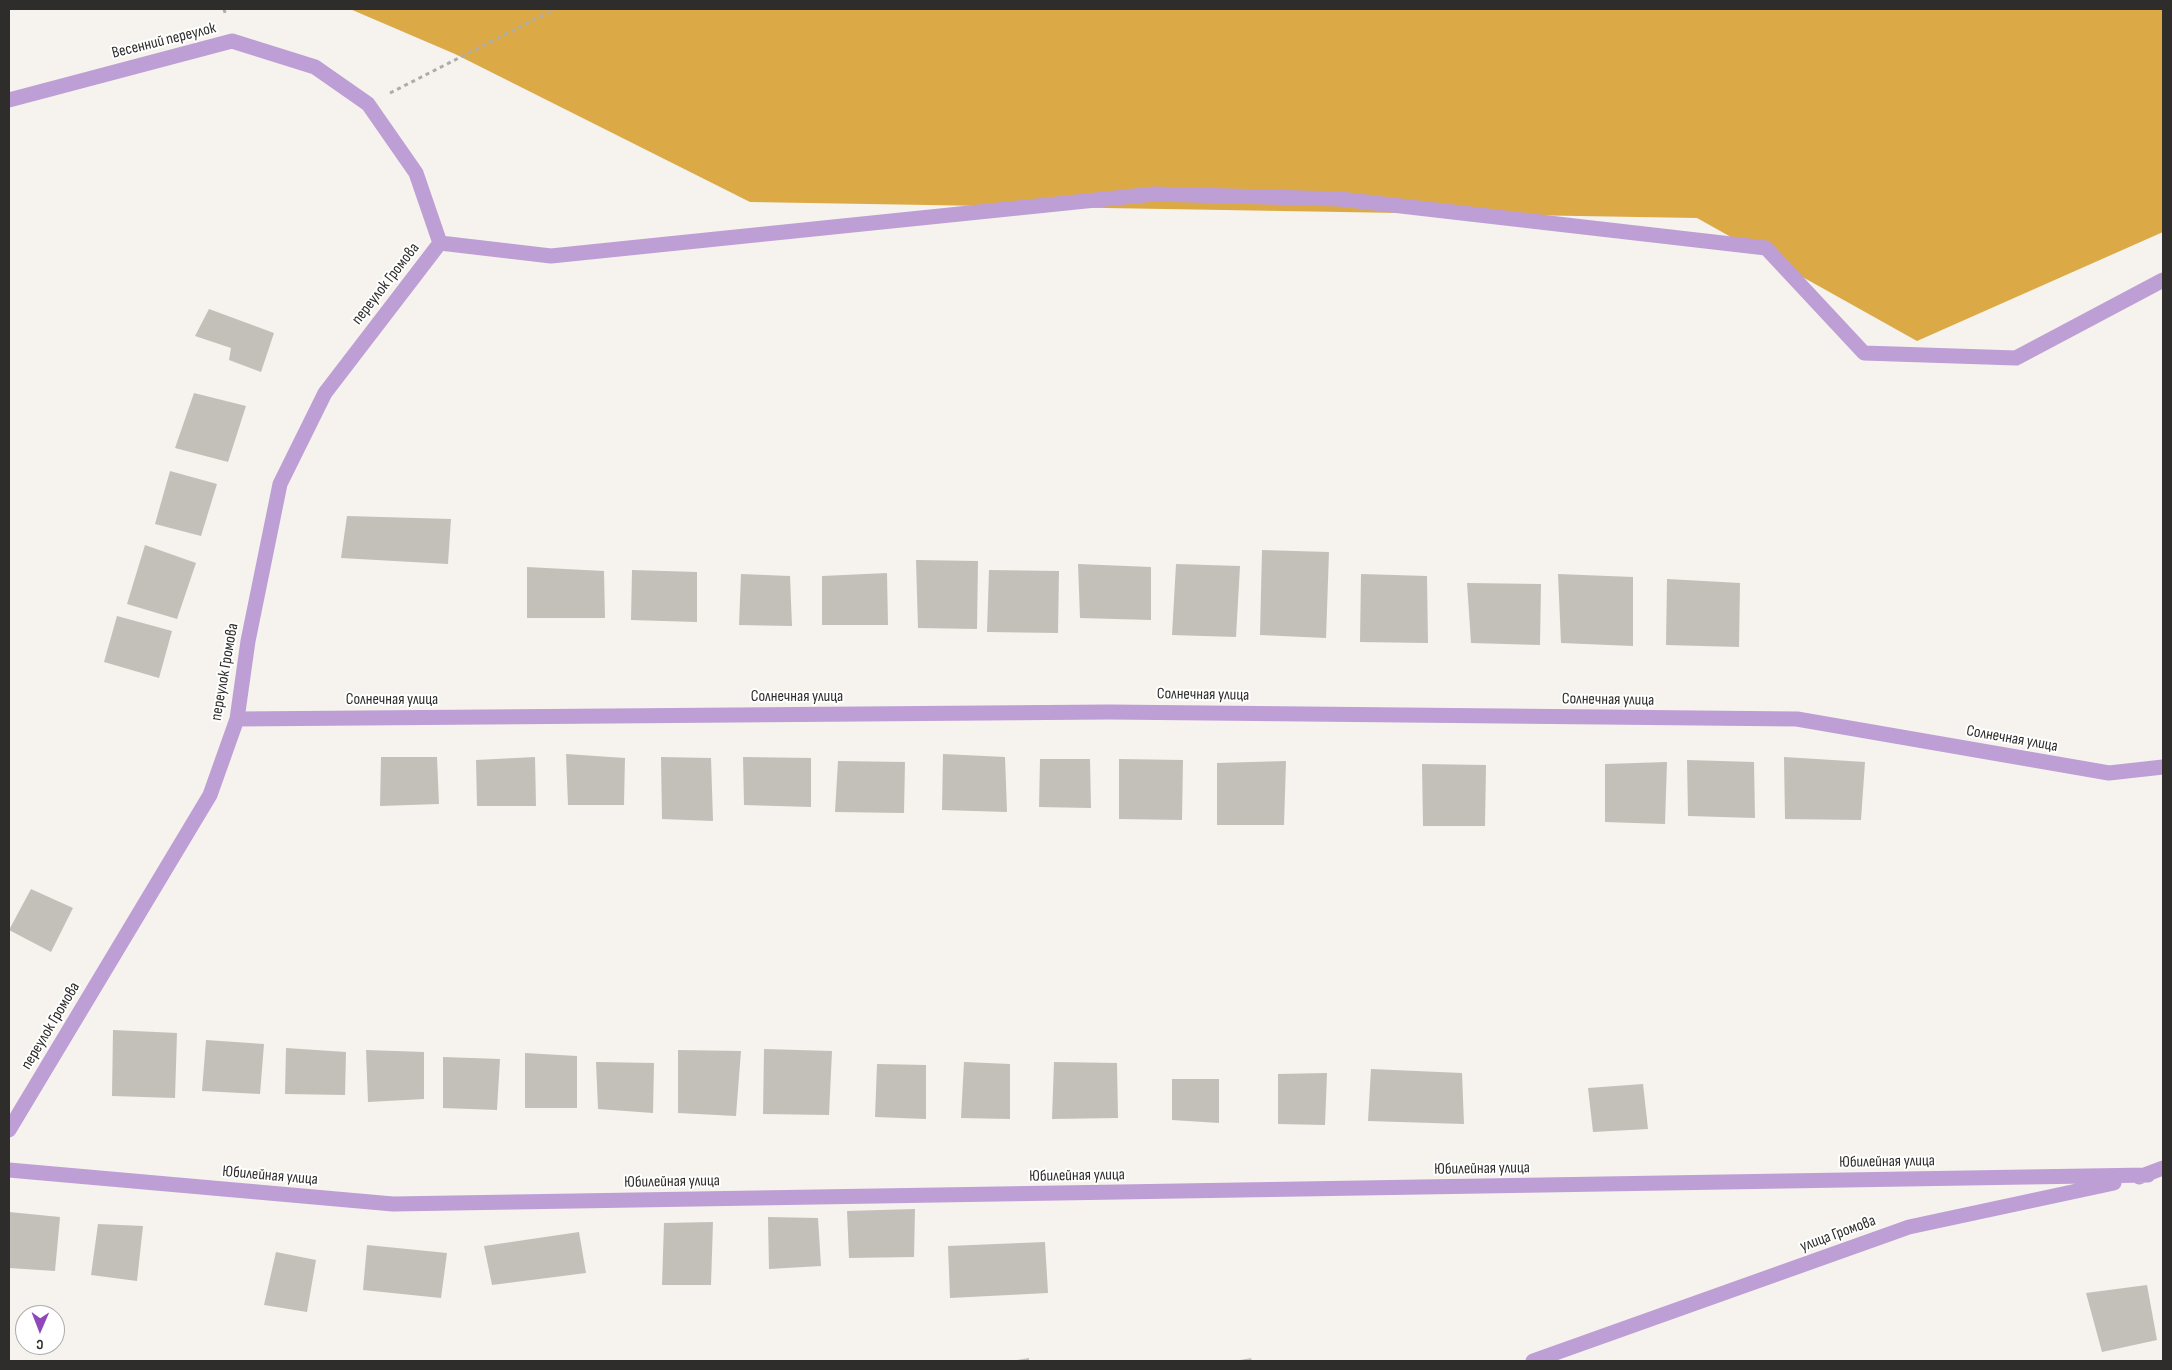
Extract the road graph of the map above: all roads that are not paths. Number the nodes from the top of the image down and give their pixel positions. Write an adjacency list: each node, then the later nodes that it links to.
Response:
1 (9, 100): 2 (street, Весенний переулок)
2 (440, 243): 3 (street); 4 (street, переулок Громова)
3 (2163, 280)
4 (237, 719): 5 (street, Солнечная улица); 6 (street, переулок Громова)
5 (2163, 767)
6 (9, 1130)
7 (2163, 1168): 9 (street, улица Громова)
8 (9, 1170): 9 (street, Юбилейная улица)
9 (2148, 1175): 10 (street, улица Громова)
10 (1533, 1361)

